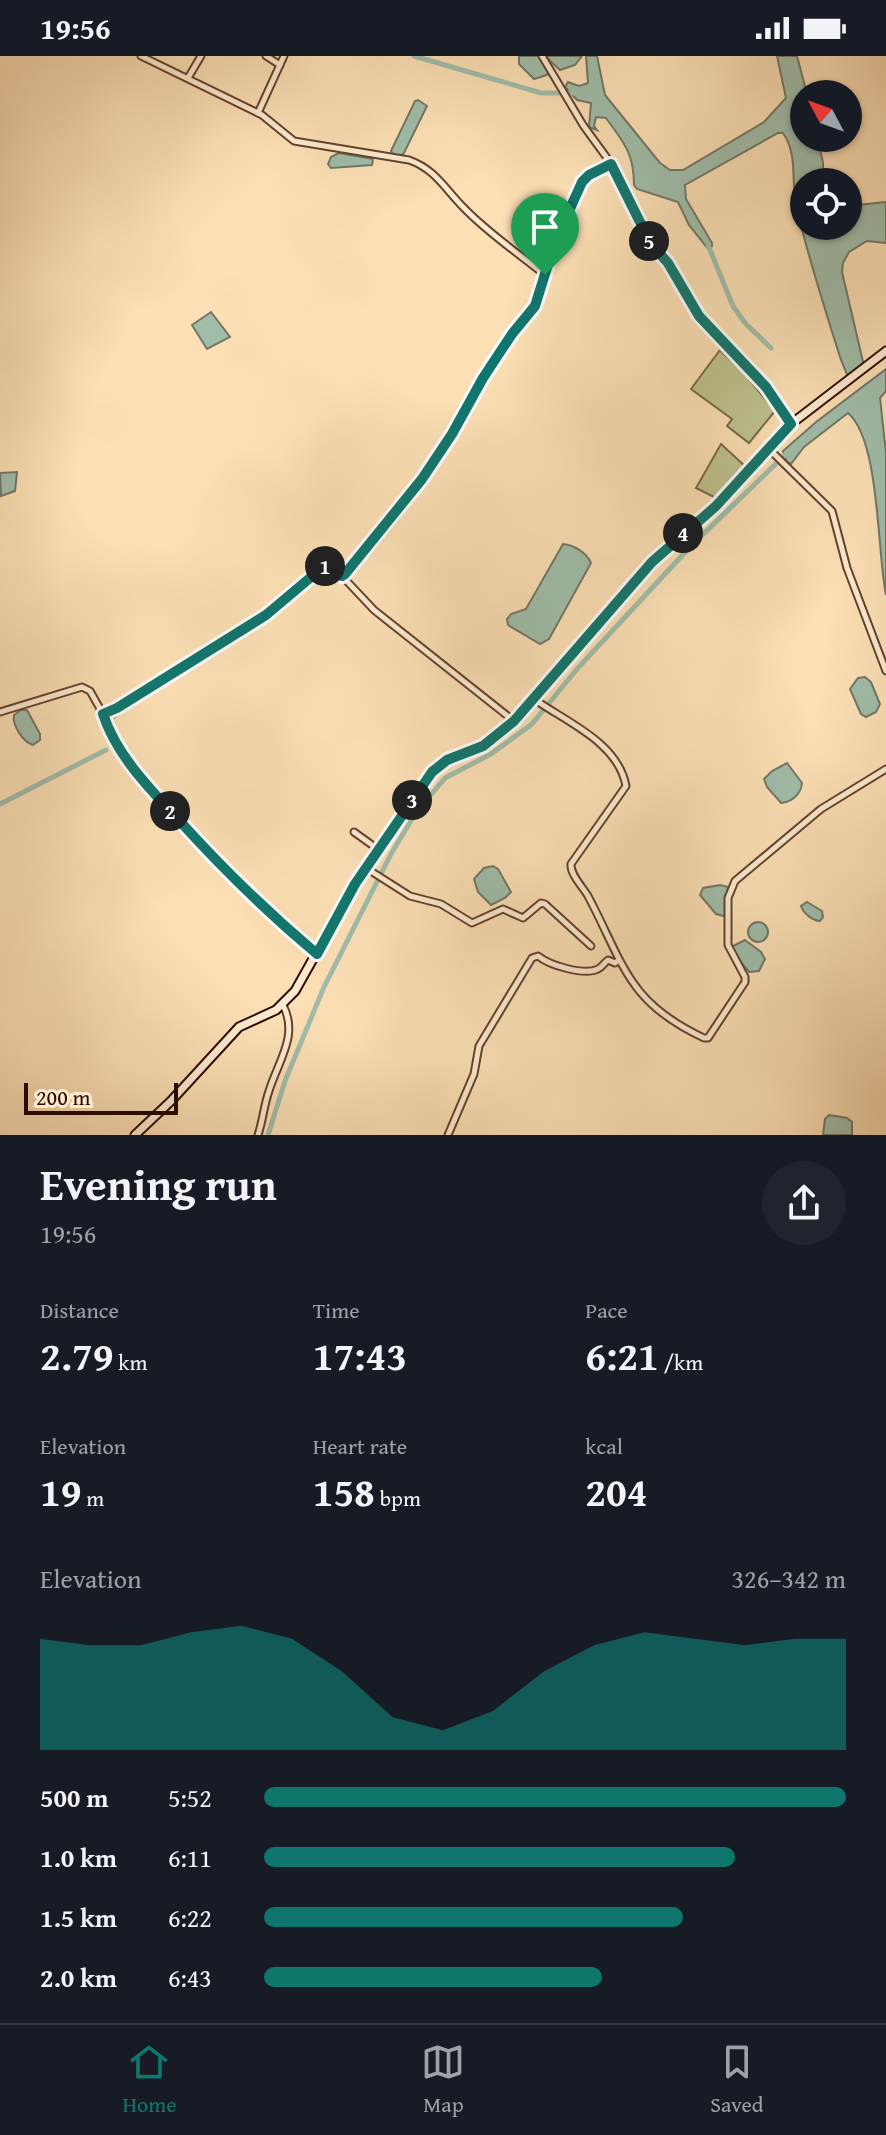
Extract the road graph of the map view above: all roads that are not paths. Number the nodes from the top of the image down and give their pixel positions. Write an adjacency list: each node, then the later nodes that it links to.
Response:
1 (141, 56): 7 (street)
2 (201, 56): 7 (street)
3 (266, 56): 6 (street)
4 (284, 56): 6 (street)
5 (542, 56): 9 (street)
6 (280, 65): 8 (street)
7 (188, 78): 8 (street)
8 (258, 113): 10 (street)
9 (611, 164): 10 (street); 12 (street)
10 (545, 275): 14 (street)
11 (886, 351): 12 (main road)
12 (791, 424): 13 (main road)
13 (771, 450): 15 (street); 16 (main road)
14 (342, 576): 18 (street); 19 (street)
15 (886, 671)
16 (535, 700): 19 (main road); 26 (street)
17 (0, 712): 18 (street)
18 (103, 714): 25 (street)
19 (514, 721): 22 (main road)
20 (886, 769): 26 (street)
21 (354, 832): 22 (street)
22 (379, 850): 23 (main road)
23 (366, 868): 24 (street); 25 (main road)
24 (591, 946)
25 (317, 954): 27 (main road)
26 (619, 960): 30 (street)
27 (283, 1005): 28 (main road); 29 (street)
28 (135, 1135)
29 (258, 1135)
30 (448, 1135)

